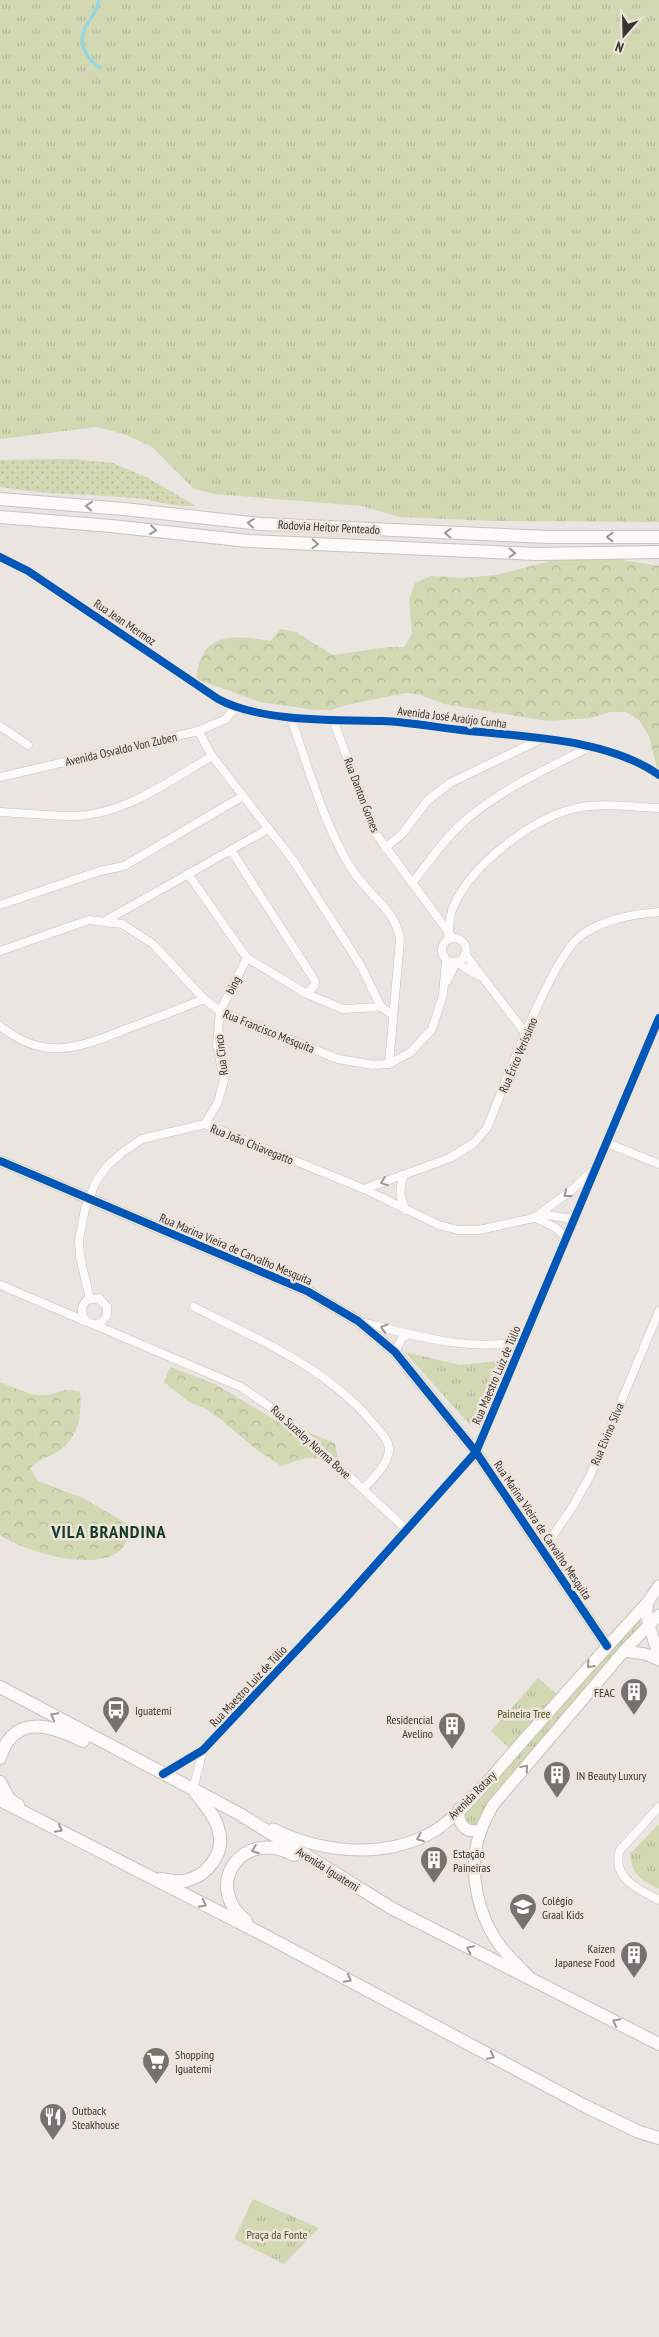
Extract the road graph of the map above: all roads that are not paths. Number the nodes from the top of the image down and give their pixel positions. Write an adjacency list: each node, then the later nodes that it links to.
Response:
1 (0, 499): 3 (main road, Rodovia Heitor Penteado, one-way to 1)
2 (0, 517): 4 (main road, Rodovia Heitor Penteado, one-way to 4)
3 (659, 537)
4 (659, 552)
5 (0, 557): 6 (street, Rua Jean Mermoz)
6 (235, 708): 7 (street, Avenida José Araújo Cunha); 10 (street, Avenida Osvaldo Von Zuben)
7 (290, 716): 8 (street, Avenida José Araújo Cunha); 40 (street)
8 (333, 720): 11 (street, Avenida José Araújo Cunha); 21 (street, Rua Danton Gomes)
9 (0, 726): 12 (street)
10 (198, 731): 14 (street); 16 (street, Avenida Osvaldo Von Zuben)
11 (541, 739): 13 (street, Avenida José Araújo Cunha); 21 (street)
12 (28, 745)
13 (590, 747): 15 (street, Avenida José Araújo Cunha); 24 (street)
14 (212, 756): 17 (street); 19 (street)
15 (659, 775)
16 (0, 778)
17 (243, 796): 20 (street); 25 (street)
18 (659, 808): 28 (street)
19 (0, 812)
20 (268, 829): 22 (street); 38 (street)
21 (385, 848): 24 (street, Rua Danton Gomes)
22 (231, 850): 23 (street); 36 (street)
23 (188, 874): 27 (street); 31 (street)
24 (412, 883): 28 (street, Rua Danton Gomes)
25 (0, 904)
26 (659, 912): 43 (street, Rua Érico Veríssimo)
27 (106, 921): 29 (street, Rua Francisco Mesquita); 37 (street, Rua Francisco Mesquita)
28 (450, 936): 30 (street); 32 (street)
29 (0, 951)
30 (465, 954): 33 (street); 34 (street)
31 (247, 958): 36 (street); 39 (street, bing)
32 (446, 960): 33 (street); 35 (street)
33 (456, 962): 34 (street); 35 (street)
34 (484, 979): 43 (street)
35 (444, 987): 44 (street)
36 (308, 994): 38 (street)
37 (204, 999): 39 (street, Rua Francisco Mesquita); 42 (street)
38 (382, 1007): 40 (street)
39 (220, 1011): 44 (street, Rua Francisco Mesquita); 45 (street, Rua Cinco)
40 (393, 1014): 44 (street)
41 (659, 1018): 46 (street, Rua Maestro Luiz de Túlio)
42 (0, 1026)
43 (526, 1034): 50 (street, Rua Érico Veríssimo)
44 (388, 1064)
45 (205, 1124): 51 (street, Rua João Chiavegatto); 52 (street, Rua João Chiavegatto)
46 (607, 1143): 48 (street); 49 (street, Rua Maestro Luiz de Túlio)
47 (0, 1161): 52 (street, Rua Marina Vieira de Carvalho Mesquita)
48 (659, 1164)
49 (596, 1167): 54 (street, one-way to 54); 55 (street, Rua Maestro Luiz de Túlio)
50 (404, 1174): 51 (street, Rua Érico Veríssimo, one-way to 51); 53 (street)
51 (364, 1190): 53 (street, Rua João Chiavegatto)
52 (88, 1198): 58 (street, Rua João Chiavegatto); 61 (street, Rua Marina Vieira de Carvalho Mesquita)
53 (406, 1210): 54 (street, Rua João Chiavegatto)
54 (534, 1218): 55 (street, Rua João Chiavegatto); 56 (street)
55 (573, 1219): 56 (street, Rua Maestro Luiz de Túlio)
56 (565, 1237): 64 (street, Rua Maestro Luiz de Túlio)
57 (0, 1286): 62 (street, Rua Suzeley Norma Bove)
58 (90, 1299): 62 (street); 62 (street)
59 (194, 1307): 67 (street)
60 (659, 1311): 69 (street, Rua Elvino Silva)
61 (358, 1321): 63 (street, Rua Marina Vieira de Carvalho Mesquita, one-way to 61); 65 (street, Rua Marina Vieira de Carvalho Mesquita)
62 (90, 1323): 67 (street, Rua Suzeley Norma Bove)
63 (410, 1334): 64 (street, Rua Marina Vieira de Carvalho Mesquita); 65 (street)
64 (523, 1342): 66 (street, Rua Maestro Luiz de Túlio)
65 (395, 1352): 66 (street, Rua Marina Vieira de Carvalho Mesquita)
66 (476, 1452): 68 (street, Rua Maestro Luiz de Túlio); 69 (street, Rua Marina Vieira de Carvalho Mesquita)
67 (363, 1489): 68 (street, Rua Suzeley Norma Bove)
68 (407, 1530): 78 (street, Rua Maestro Luiz de Túlio)
69 (543, 1550): 74 (street, Rua Marina Vieira de Carvalho Mesquita)
70 (659, 1586): 71 (main road, Avenida Rotary)
71 (647, 1603): 73 (main road); 74 (main road, Avenida Rotary)
72 (659, 1615): 73 (main road, Avenida Rotary)
73 (649, 1626): 75 (main road, Avenida Rotary); 76 (main road)
74 (608, 1646): 86 (main road, Avenida Rotary, one-way to 86)
75 (624, 1651): 76 (main road); 89 (main road, Avenida Rotary, one-way to 75)
76 (659, 1659)
77 (0, 1687): 79 (main road, Avenida Iguatemi, one-way to 77)
78 (203, 1750): 81 (street); 83 (street)
79 (121, 1752): 80 (main road); 81 (main road, Avenida Iguatemi)
80 (0, 1758)
81 (162, 1774): 83 (main road, Avenida Iguatemi)
82 (0, 1782): 88 (main road)
83 (192, 1789): 87 (main road, Avenida Iguatemi); 90 (main road)
84 (0, 1800): 88 (main road)
85 (659, 1807): 91 (street)
86 (459, 1809): 87 (main road, Avenida Rotary, one-way to 87); 89 (main road)
87 (238, 1813): 92 (main road, Avenida Iguatemi)
88 (33, 1816): 90 (main road, one-way to 90)
89 (481, 1829): 94 (main road, Avenida Rotary)
90 (146, 1876): 93 (main road, one-way to 93)
91 (659, 1900)
92 (393, 1909): 93 (main road, one-way to 93); 94 (main road, Avenida Iguatemi, one-way to 92)
93 (264, 1935): 96 (main road, one-way to 96)
94 (531, 1979): 95 (main road, Avenida Iguatemi, one-way to 94)
95 (659, 2044)
96 (659, 2138)

